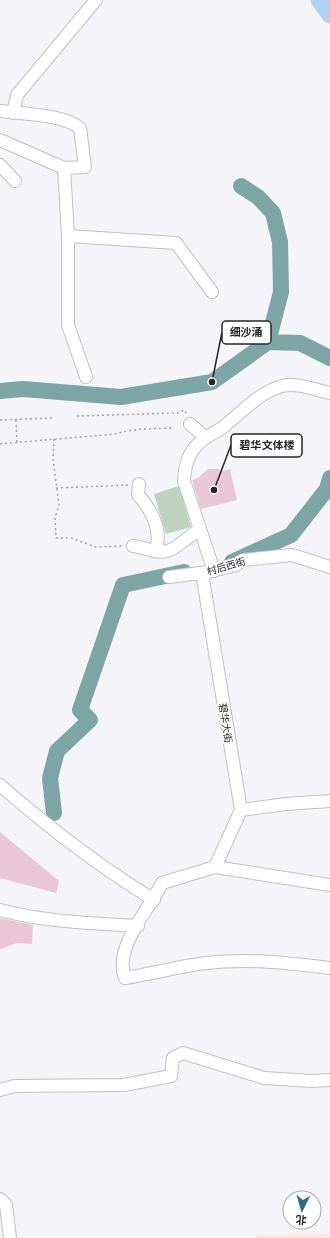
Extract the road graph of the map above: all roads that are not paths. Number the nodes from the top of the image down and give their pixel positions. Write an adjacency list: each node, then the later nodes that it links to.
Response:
1 (96, 0): 5 (street)
2 (320, 0): 3 (main road)
3 (330, 15)
4 (0, 111): 5 (street)
5 (12, 113): 8 (street)
6 (0, 140): 8 (street)
7 (0, 166): 9 (street)
8 (64, 168): 10 (street)
9 (15, 181)
10 (68, 236): 11 (street); 12 (street)
11 (212, 292)
12 (86, 377)
13 (327, 392): 15 (street)
14 (188, 420): 15 (street)
15 (205, 437): 17 (street)
16 (139, 484): 19 (street)
17 (200, 528): 19 (street); 21 (street)
18 (133, 546): 19 (street)
19 (156, 550)
20 (330, 567): 21 (street, 村后西街)
21 (214, 570): 22 (street, 村后西街)
22 (202, 573): 23 (street, 村后西街); 26 (street, 碧华大街)
23 (169, 578)
24 (0, 785): 29 (street)
25 (330, 801): 26 (street)
26 (241, 810): 27 (street)
27 (215, 867): 28 (street); 29 (street)
28 (330, 885)
29 (154, 900): 31 (street)
30 (0, 910): 31 (street)
31 (138, 926): 32 (street)
32 (330, 968)
33 (330, 1080): 34 (street)
34 (0, 1090)
35 (0, 1199): 36 (street)
36 (10, 1238)

